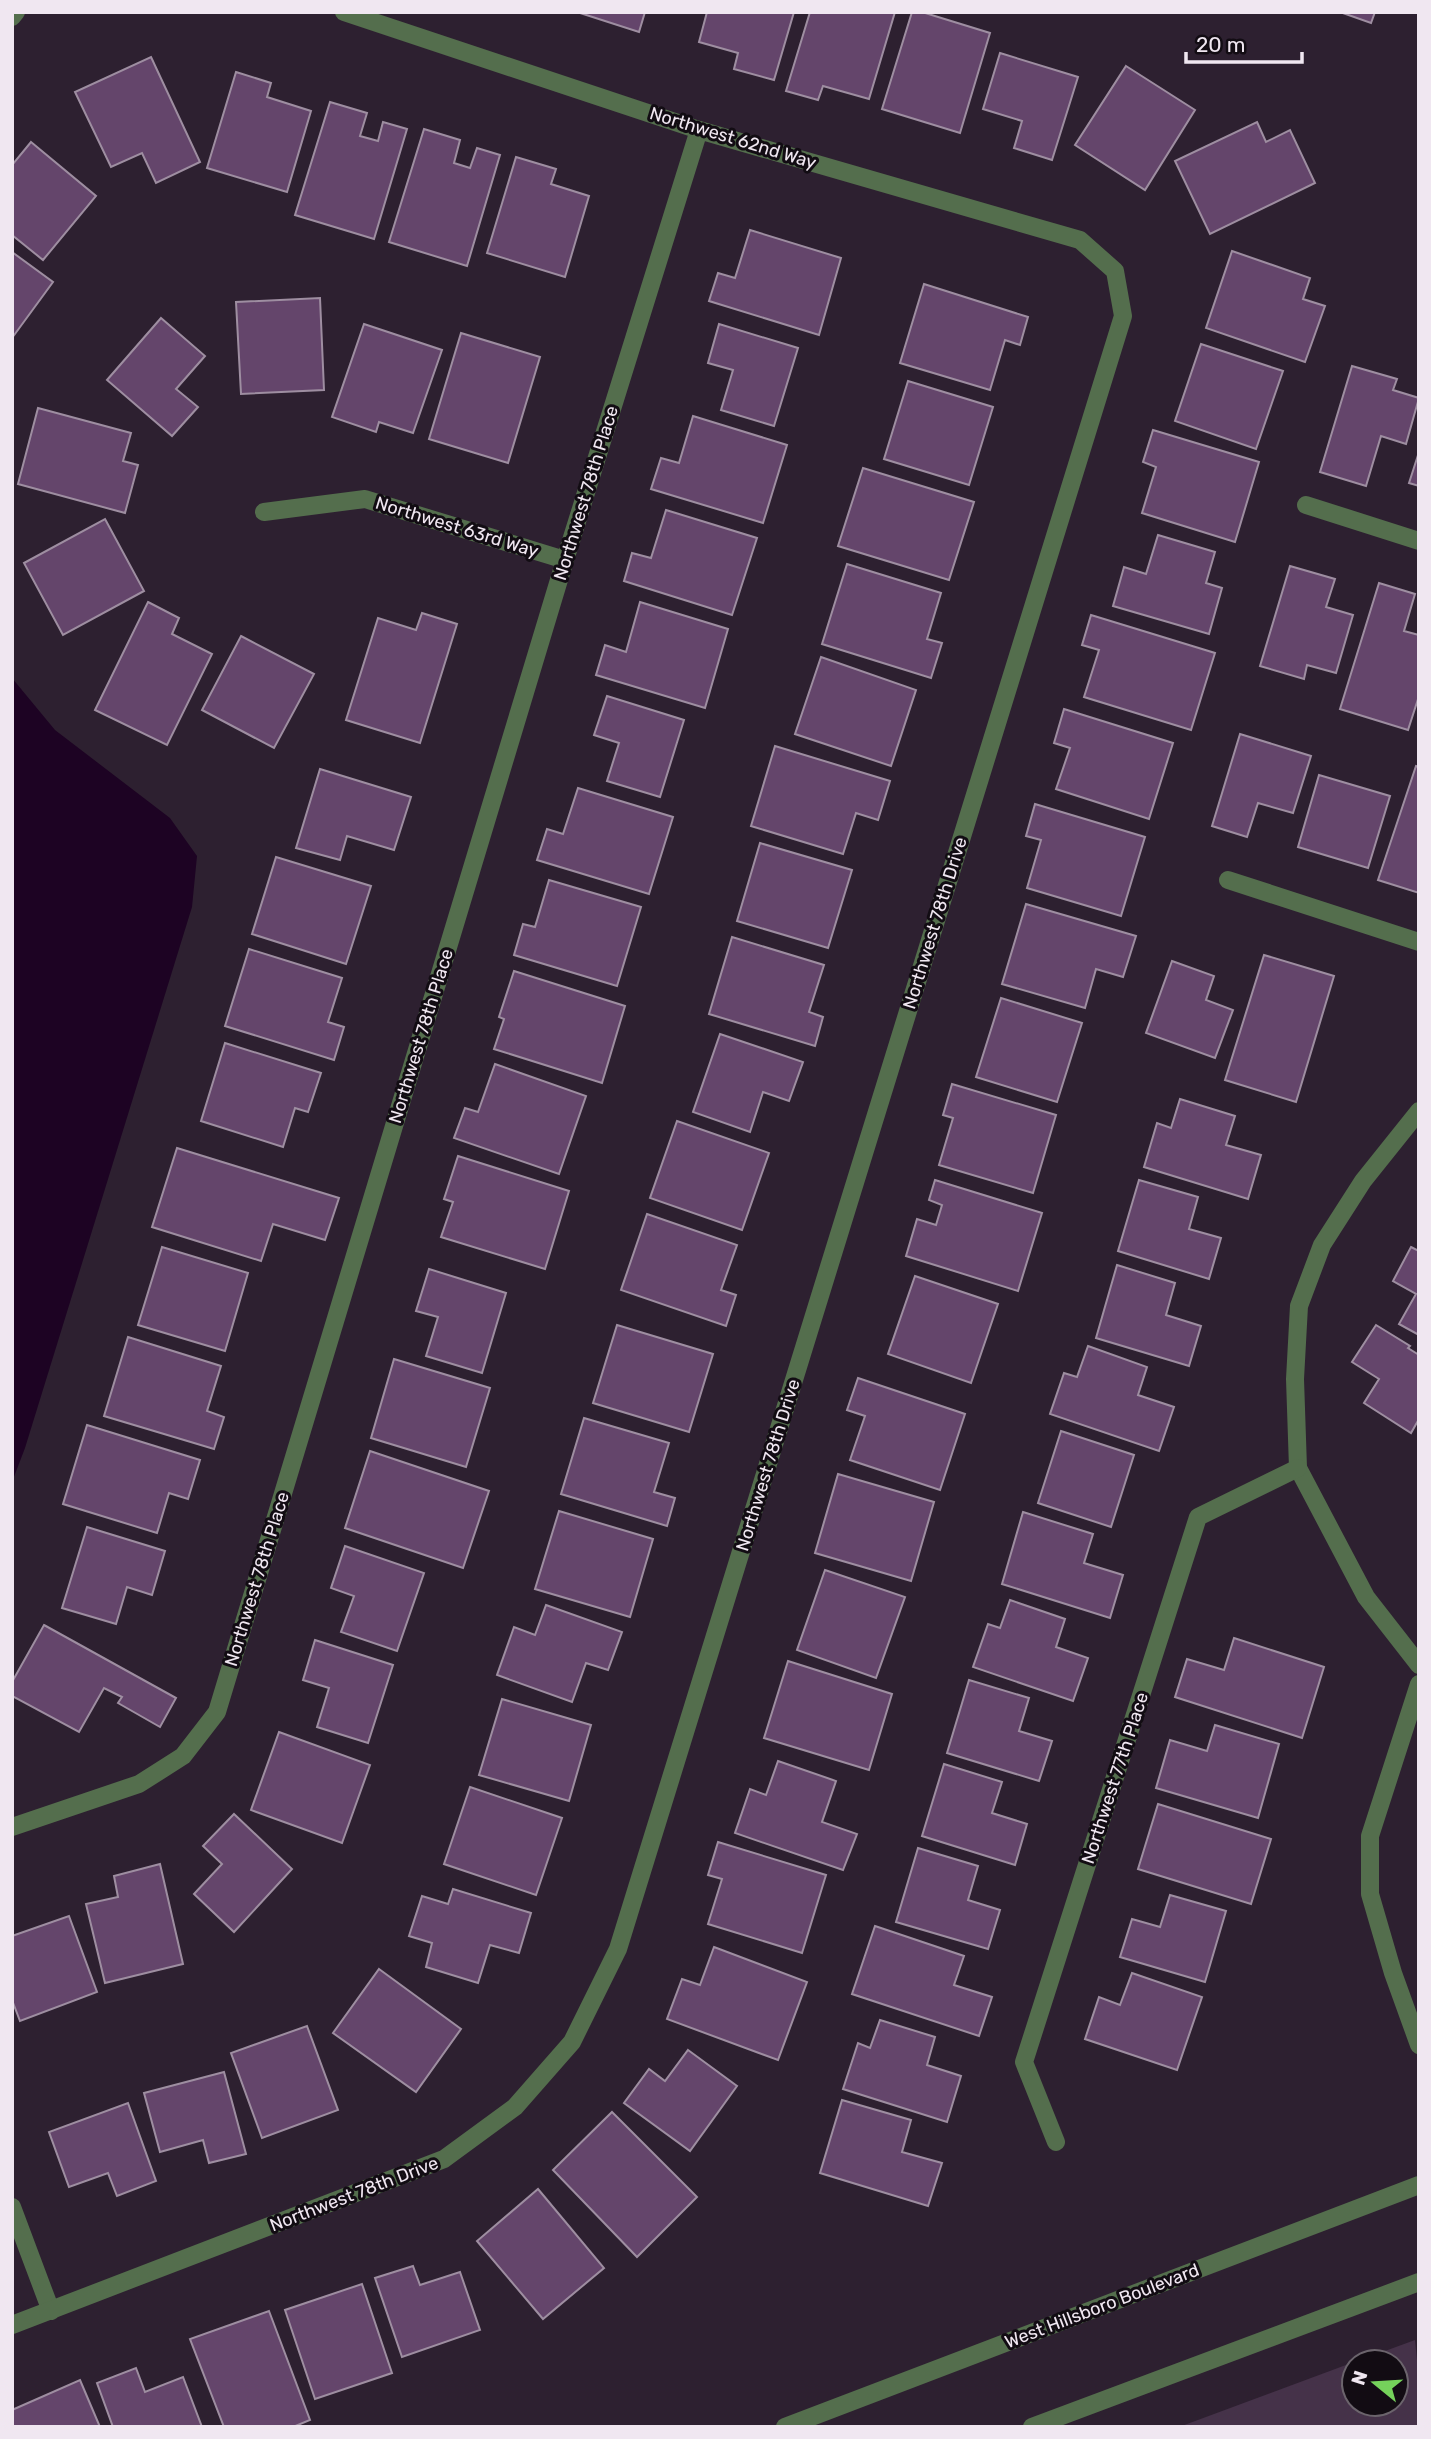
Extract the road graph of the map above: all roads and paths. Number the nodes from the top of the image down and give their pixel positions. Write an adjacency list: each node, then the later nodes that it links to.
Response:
1 (16, 12): 3 (street)
2 (344, 12): 4 (street, Northwest 62nd Way)
3 (12, 17)
4 (699, 130): 5 (street, Northwest 62nd Way); 9 (street, Northwest 78th Place)
5 (1115, 271): 22 (street, Northwest 78th Drive)
6 (1306, 505): 8 (street)
7 (264, 512): 9 (street, Northwest 63rd Way)
8 (1419, 541)
9 (565, 561): 16 (street, Northwest 78th Place)
10 (1228, 880): 11 (street)
11 (1419, 942)
12 (1419, 1111): 13 (street)
13 (1298, 1468): 14 (street); 18 (street, Northwest 77th Place)
14 (1419, 1665)
15 (1419, 1685): 17 (street)
16 (12, 1827)
17 (1419, 2045)
18 (1056, 2143)
19 (1419, 2185): 24 (street, West Hillsboro Boulevard)
20 (12, 2207): 22 (street)
21 (1419, 2282): 25 (street)
22 (51, 2311): 23 (street, Northwest 78th Drive)
23 (12, 2325)
24 (785, 2427)
25 (1032, 2427)

